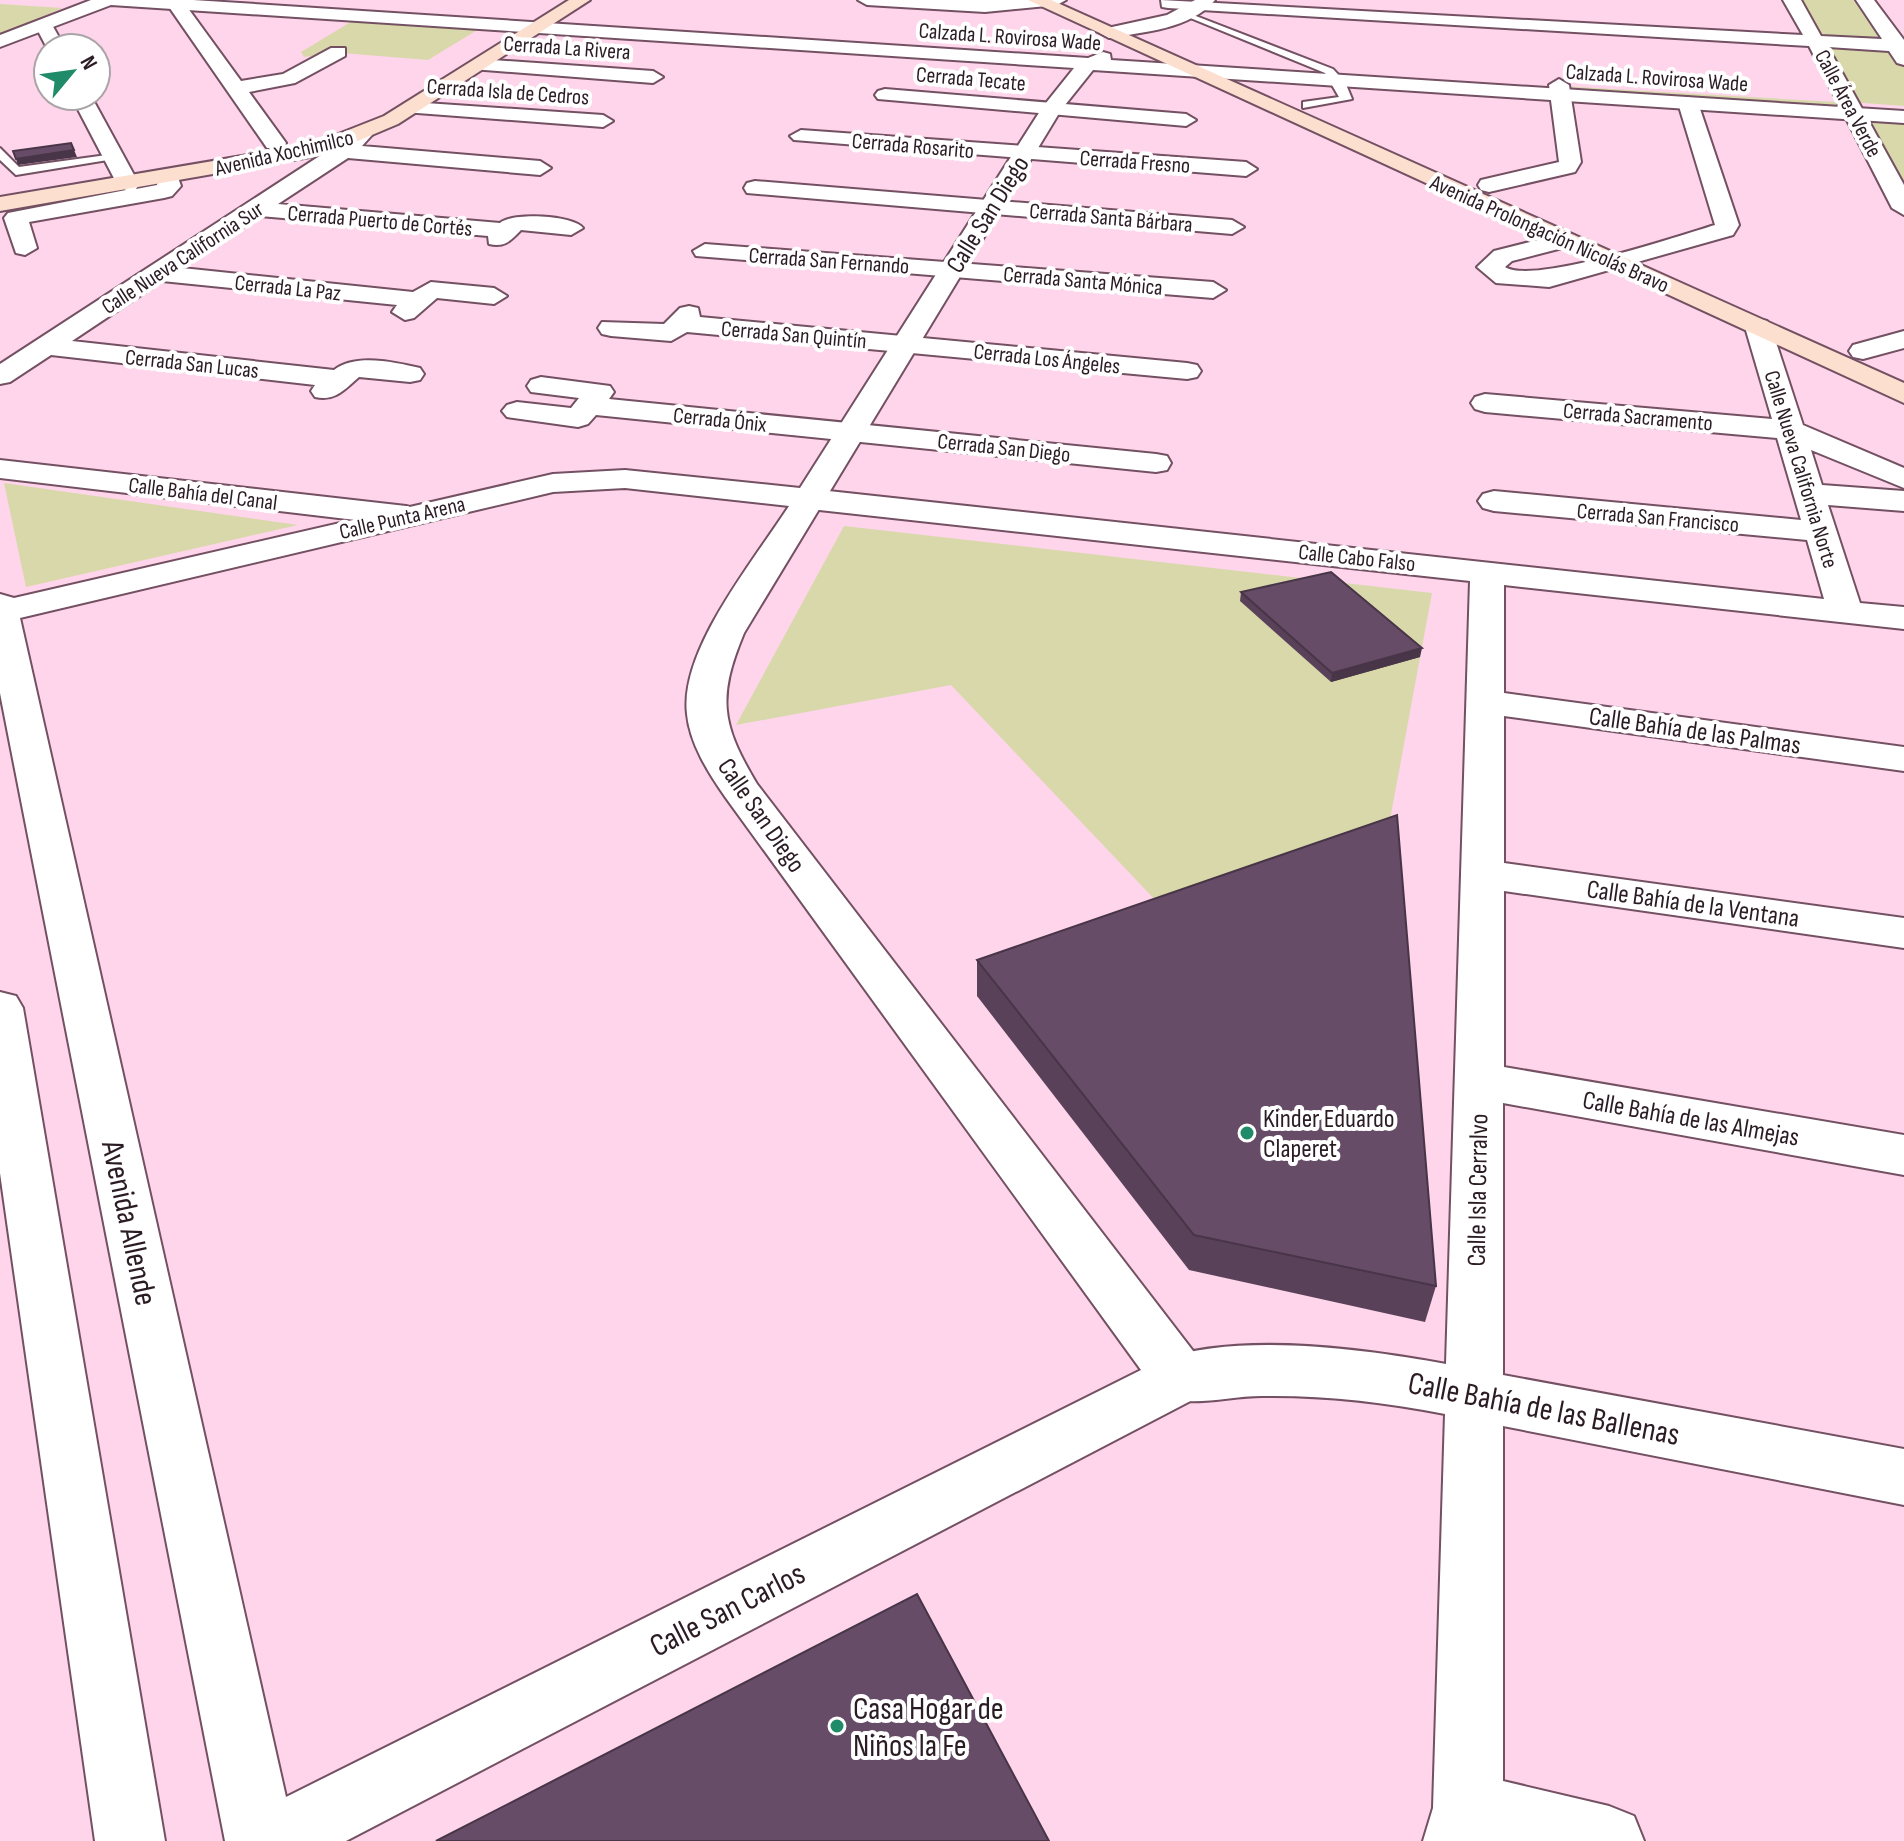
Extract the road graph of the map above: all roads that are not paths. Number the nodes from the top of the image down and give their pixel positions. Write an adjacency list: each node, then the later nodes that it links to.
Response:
1 (110, 0): 10 (street, Calzada L. Rovirosa Wade); 15 (street)
2 (245, 0): 13 (street, Calzada L. Rovirosa Wade)
3 (581, 0): 12 (main road, Avenida Xochimilco)
4 (867, 0): 8 (street)
5 (1069, 0): 14 (main road)
6 (1792, 0): 19 (street, Calle Área Verde)
7 (1865, 0): 20 (street)
8 (1045, 1): 14 (main road)
9 (1170, 2): 11 (street); 14 (street)
10 (176, 4): 13 (street, Calzada L. Rovirosa Wade); 29 (street)
11 (1197, 6): 16 (street); 19 (street); 28 (lane)
12 (544, 16): 13 (main road, Avenida Xochimilco); 13 (street, Calzada L. Rovirosa Wade); 22 (street, Calzada L. Rovirosa Wade); 24 (main road, Avenida Xochimilco)
13 (510, 22): 31 (main road, Avenida Xochimilco)
14 (1111, 26): 16 (main road, Avenida Prolongación Nicolás Bravo); 23 (main road)
15 (45, 27): 17 (street); 18 (street)
16 (1134, 28): 25 (main road, Avenida Prolongación Nicolás Bravo)
17 (48, 32)
18 (0, 41)
19 (1815, 41): 20 (street); 39 (street, Calle Área Verde)
20 (1901, 50)
21 (338, 52): 29 (street)
22 (1094, 62): 23 (street, Calzada L. Rovirosa Wade); 25 (street, Calzada L. Rovirosa Wade); 38 (street, Calle San Diego)
23 (1171, 62): 25 (street, Calzada L. Rovirosa Wade)
24 (479, 65): 27 (street, Cerrada La Rivera); 37 (main road, Avenida Xochimilco)
25 (1206, 69): 26 (street, Calzada L. Rovirosa Wade); 28 (street, Calzada L. Rovirosa Wade); 62 (main road, Avenida Prolongación Nicolás Bravo)
26 (1241, 76): 28 (street, Calzada L. Rovirosa Wade); 35 (main road, Avenida Prolongación Nicolás Bravo)
27 (653, 77)
28 (1334, 77): 30 (street, Calzada L. Rovirosa Wade); 35 (lane)
29 (236, 88): 45 (street)
30 (1560, 90): 33 (street, Calzada L. Rovirosa Wade); 39 (street, Calzada L. Rovirosa Wade); 53 (street)
31 (394, 93)
32 (885, 95): 38 (street, Cerrada Tecate)
33 (1688, 103): 39 (street, Calzada L. Rovirosa Wade); 65 (street)
34 (372, 105): 45 (main road, Avenida Xochimilco)
35 (1307, 105): 53 (main road, Avenida Prolongación Nicolás Bravo)
36 (1904, 106): 39 (street, Calzada L. Rovirosa Wade)
37 (411, 108): 43 (street, Cerrada Isla de Cedros); 46 (main road, Avenida Xochimilco)
38 (1052, 108): 42 (street, Cerrada Tecate); 48 (street, Calle San Diego)
39 (1854, 108): 41 (street, Calzada L. Rovirosa Wade); 58 (street, Calle Área Verde)
40 (90, 112): 51 (street)
41 (1904, 117)
42 (1186, 120)
43 (603, 121)
44 (801, 136): 48 (street, Cerrada Rosarito)
45 (275, 143): 51 (main road, Avenida Xochimilco)
46 (352, 143): 49 (street); 52 (main road, Avenida Xochimilco); 59 (street, Calle Nueva California Sur)
47 (0, 152): 51 (lane)
48 (1025, 154): 50 (street, Cerrada Fresno); 57 (street, Calle San Diego)
49 (540, 168)
50 (1246, 169)
51 (121, 171): 52 (main road, Avenida Xochimilco); 55 (main road, Avenida Xochimilco); 56 (main road, Avenida Xochimilco)
52 (168, 177): 63 (street)
53 (1489, 185): 65 (main road, Avenida Prolongación Nicolás Bravo)
54 (755, 188): 57 (street, Cerrada Santa Bárbara)
55 (0, 189)
56 (0, 204)
57 (991, 207): 60 (street, Cerrada Santa Bárbara); 67 (street, Calle San Diego)
58 (1904, 208)
59 (254, 209): 61 (street, Cerrada Puerto de Cortés); 68 (street, Calle Nueva California Sur)
60 (1232, 227)
61 (564, 237)
62 (1565, 240): 66 (main road, Avenida Prolongación Nicolás Bravo); 66 (street)
63 (25, 248)
64 (705, 251): 67 (street, Cerrada San Fernando)
65 (1641, 253): 66 (street); 80 (main road, Avenida Prolongación Nicolás Bravo)
66 (1611, 261): 75 (main road, Avenida Prolongación Nicolás Bravo)
67 (953, 269): 69 (street, Cerrada Santa Mónica); 78 (street, Calle San Diego)
68 (157, 273): 71 (street, Cerrada La Paz); 79 (street, Calle Nueva California Sur)
69 (1213, 290)
70 (494, 296): 71 (street)
71 (418, 300): 73 (street)
72 (629, 307): 74 (street)
73 (464, 319)
74 (681, 323): 76 (street); 78 (street, Cerrada San Quintín)
75 (1758, 327): 87 (main road, Avenida Prolongación Nicolás Bravo); 92 (street, Calle Nueva California Norte)
76 (611, 328)
77 (1904, 339): 80 (street)
78 (906, 344): 82 (street, Cerrada Los Ángeles); 93 (street, Calle San Diego)
79 (45, 346): 84 (street, Calle Nueva California Sur); 85 (street, Cerrada San Lucas)
80 (1863, 351): 81 (main road, Avenida Prolongación Nicolás Bravo)
81 (1904, 369)
82 (1187, 371)
83 (410, 374): 85 (street, Cerrada San Lucas)
84 (0, 376)
85 (340, 379): 88 (street)
86 (541, 386): 90 (street)
87 (1904, 394)
88 (381, 398)
89 (1485, 403): 92 (street, Cerrada Sacramento)
90 (588, 406): 91 (street); 93 (street, Cerrada Ónix)
91 (517, 411)
92 (1790, 430): 96 (street, Cerrada Sacramento); 97 (street, Calle Nueva California Norte)
93 (851, 432): 94 (street, Cerrada San Diego); 98 (street, Calle San Diego)
94 (1156, 463)
95 (0, 469): 101 (street, Calle Bahía del Canal)
96 (1904, 479)
97 (1809, 494): 100 (street); 102 (street, Calle Nueva California Norte)
98 (810, 499): 101 (street, Calle Punta Arena); 103 (street, Calle Cabo Falso); 114 (street, Calle San Diego)
99 (1494, 501): 102 (street, Cerrada San Francisco)
100 (1904, 501)
101 (406, 516): 104 (street, Calle Punta Arena)
102 (1821, 532): 105 (street, Calle Nueva California Norte)
103 (1487, 571): 105 (street, Calle Cabo Falso); 107 (street, Calle Isla Cerralvo)
104 (0, 609): 119 (street, Avenida Allende)
105 (1845, 611): 106 (street, Calle Cabo Falso)
106 (1904, 618)
107 (1485, 702): 108 (street, Calle Bahía de las Palmas); 109 (street, Calle Isla Cerralvo)
108 (1904, 759)
109 (1482, 874): 110 (street, Calle Bahía de la Ventana); 112 (street, Calle Isla Cerralvo)
110 (1904, 933)
111 (0, 1008): 118 (street)
112 (1479, 1081): 113 (street, Calle Bahía de las Almejas); 115 (street, Calle Isla Cerralvo)
113 (1904, 1155)
114 (1180, 1378): 115 (street, Calle Bahía de las Ballenas); 120 (street, Calle San Carlos)
115 (1474, 1393): 116 (street, Calle Bahía de las Ballenas); 117 (street, Calle Isla Cerralvo)
116 (1904, 1477)
117 (1463, 1824): 121 (street, Calle Isla Cerralvo)
118 (130, 1841)
119 (260, 1841)
120 (273, 1841)
121 (1609, 1841)

